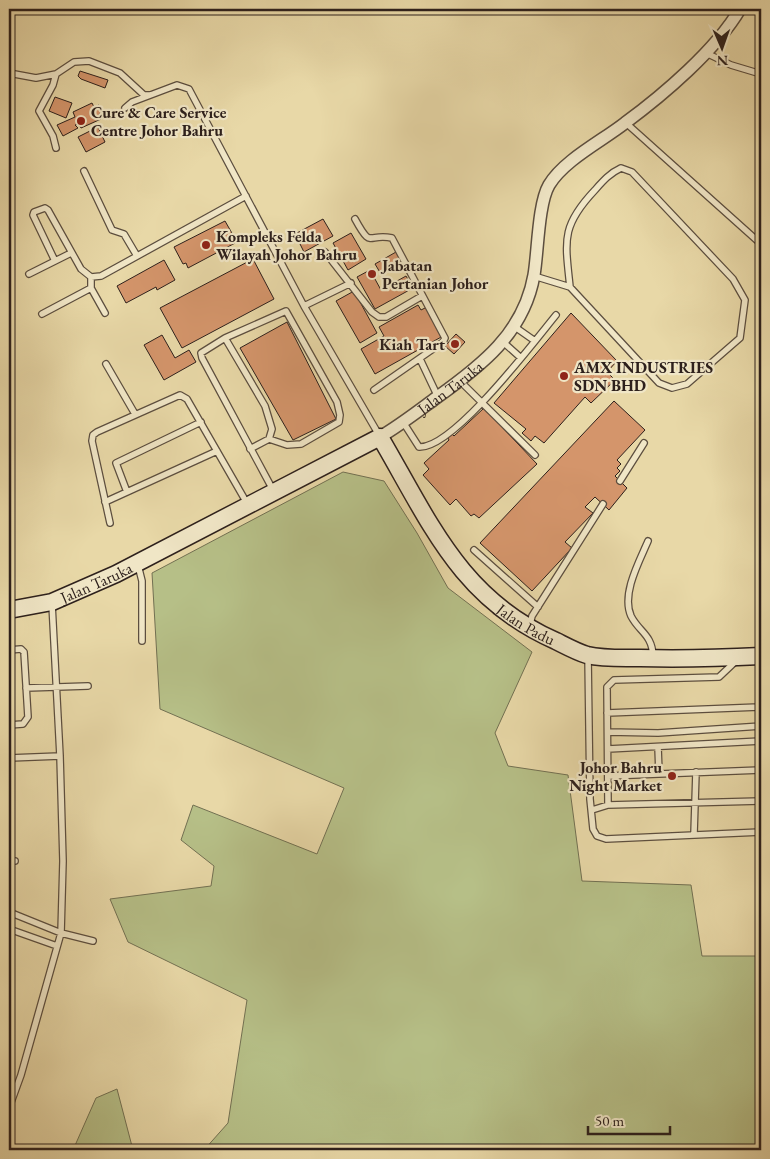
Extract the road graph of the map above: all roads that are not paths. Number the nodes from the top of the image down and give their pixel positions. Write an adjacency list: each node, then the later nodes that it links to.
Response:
1 (740, 9): 2 (street, Jalan Taruka)
2 (706, 53): 5 (lane); 8 (street, Jalan Taruka)
3 (9, 73): 4 (lane)
4 (56, 74): 6 (lane); 9 (lane)
5 (761, 74)
6 (152, 95): 7 (lane); 11 (lane)
7 (125, 108)
8 (626, 122): 13 (lane); 19 (street, Jalan Taruka)
9 (56, 148)
10 (84, 171): 16 (lane)
11 (246, 196): 16 (lane); 25 (lane)
12 (355, 219): 24 (lane)
13 (761, 244)
14 (325, 252): 21 (lane)
15 (71, 254): 17 (lane); 17 (lane); 20 (lane)
16 (137, 256): 20 (lane)
17 (54, 261): 18 (lane)
18 (29, 274)
19 (534, 276): 22 (lane); 29 (street, Jalan Taruka)
20 (92, 277): 23 (lane)
21 (351, 283): 24 (lane); 25 (lane)
22 (570, 287): 22 (lane)
23 (91, 288): 26 (lane); 27 (lane)
24 (422, 296): 34 (lane)
25 (304, 306): 43 (lane)
26 (105, 313)
27 (42, 314)
28 (556, 315): 31 (lane)
29 (514, 328): 31 (lane); 32 (street, Jalan Taruka)
30 (226, 338): 44 (lane); 44 (lane); 46 (lane)
31 (535, 341): 33 (lane)
32 (503, 342): 33 (lane); 36 (street, Jalan Taruka)
33 (521, 358): 39 (lane)
34 (420, 359): 37 (lane); 38 (lane)
35 (106, 364): 40 (lane)
36 (461, 382): 38 (street, Jalan Taruka); 39 (lane)
37 (374, 390)
38 (438, 397): 42 (street, Jalan Taruka)
39 (481, 403): 42 (lane); 48 (lane)
40 (135, 414): 41 (lane); 52 (lane)
41 (201, 422): 47 (lane); 50 (lane)
42 (403, 422): 43 (street, Jalan Taruka)
43 (380, 437): 51 (street, Jalan Taruka); 62 (street, Jalan Padu)
44 (269, 439): 46 (lane)
45 (644, 443): 49 (lane)
46 (250, 449): 51 (lane)
47 (217, 451): 50 (lane); 54 (lane)
48 (535, 455)
49 (620, 481)
50 (127, 492): 52 (lane)
51 (274, 492): 54 (street, Jalan Taruka)
52 (105, 502): 55 (lane)
53 (603, 504): 60 (lane)
54 (248, 505): 58 (street, Jalan Taruka)
55 (110, 524)
56 (648, 540): 68 (lane)
57 (474, 550): 60 (lane)
58 (137, 563): 59 (street, Jalan Taruka); 63 (lane)
59 (52, 602): 61 (street, Jalan Taruka); 70 (lane)
60 (538, 607): 62 (lane)
61 (9, 610)
62 (530, 630): 65 (street, Jalan Padu)
63 (142, 641)
64 (9, 650): 71 (lane)
65 (588, 655): 68 (street, Jalan Padu); 90 (lane)
66 (761, 656): 67 (street, Jalan Padu)
67 (740, 657): 68 (street, Jalan Padu); 73 (lane)
68 (653, 658)
69 (88, 686): 70 (lane)
70 (57, 687): 71 (lane); 81 (lane)
71 (26, 688): 74 (lane)
72 (760, 707): 73 (lane); 75 (lane)
73 (607, 713): 77 (lane)
74 (9, 725)
75 (761, 726): 76 (lane); 77 (lane)
76 (761, 730)
77 (608, 732): 80 (lane)
78 (761, 741): 79 (lane)
79 (658, 747): 80 (lane); 85 (lane)
80 (608, 749): 86 (lane)
81 (60, 756): 82 (lane); 95 (lane)
82 (9, 758)
83 (761, 770): 84 (lane)
84 (696, 772): 85 (lane); 88 (lane)
85 (659, 773): 86 (lane)
86 (608, 776): 89 (lane)
87 (761, 801): 88 (lane)
88 (696, 803): 89 (lane); 92 (lane)
89 (608, 805): 90 (lane)
90 (592, 810): 92 (lane)
91 (761, 832): 92 (lane)
92 (694, 834)
93 (9, 912): 95 (lane)
94 (9, 929): 97 (lane)
95 (61, 933): 96 (lane); 97 (lane)
96 (93, 941)
97 (57, 946): 98 (lane)
98 (9, 1108)

